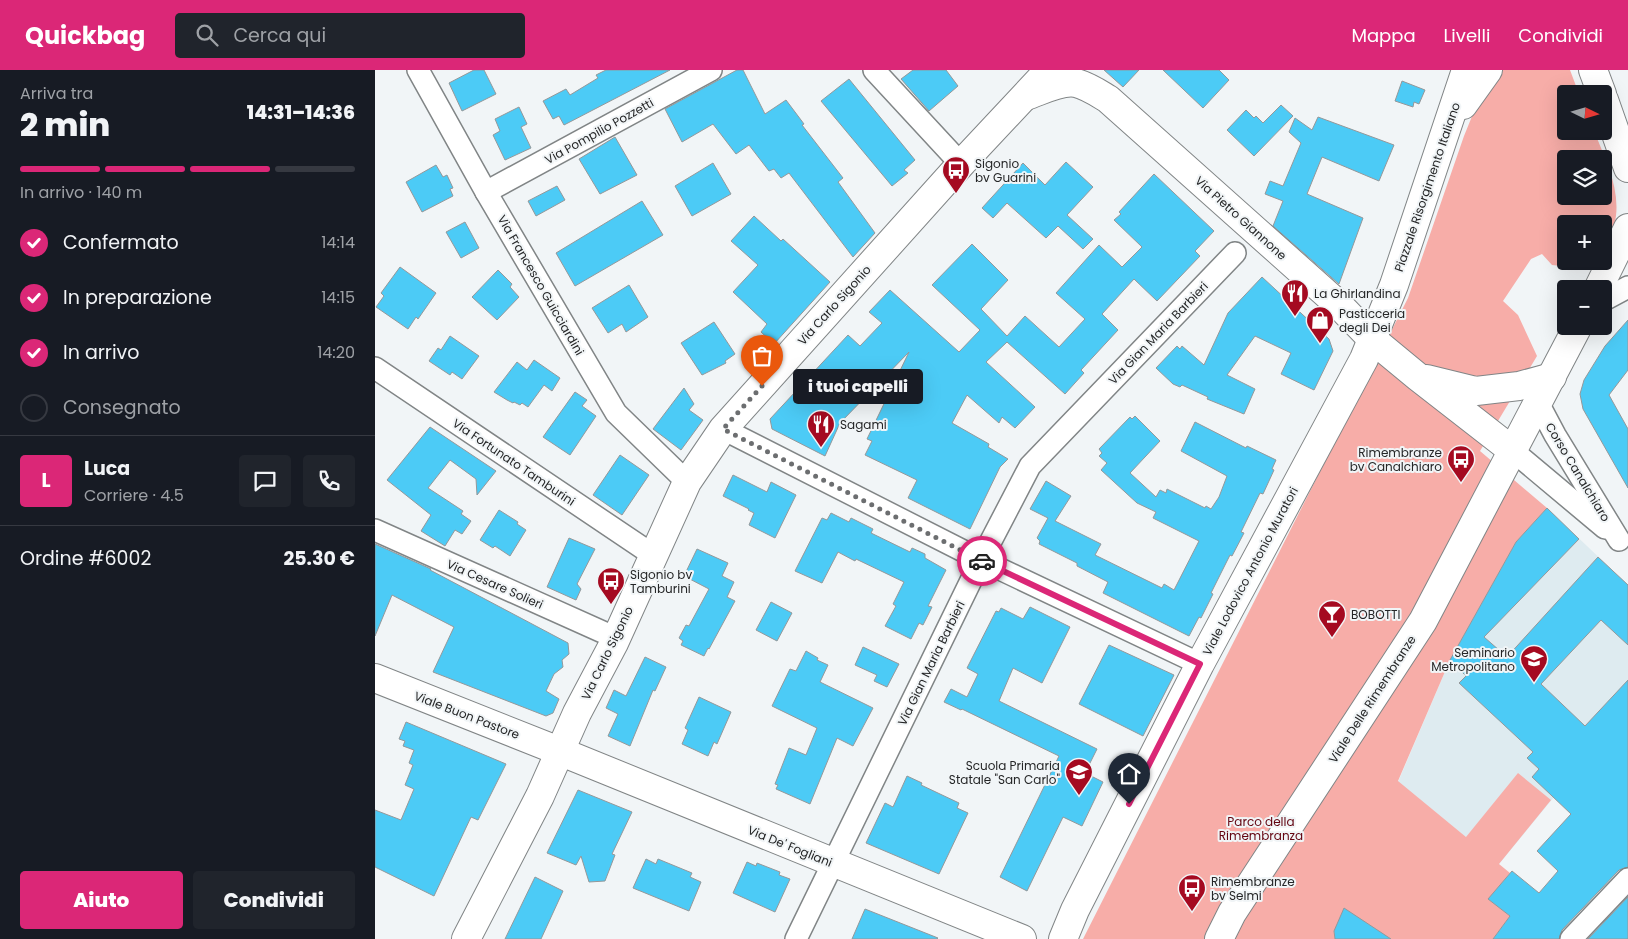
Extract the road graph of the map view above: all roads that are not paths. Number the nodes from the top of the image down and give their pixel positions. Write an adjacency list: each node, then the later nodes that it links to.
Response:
1 (711, 70): 16 (street, Via Pompilio Pozzetti)
2 (874, 70): 14 (street)
3 (1049, 70): 10 (street, Via Carlo Sigonio)
4 (1095, 70): 11 (street, Via Pietro Giannone)
5 (1466, 70): 13 (street, Piazzale Risorgimento Italiano)
6 (1488, 70): 13 (street)
7 (1593, 70): 9 (street)
8 (424, 72): 16 (street, Via Francesco Guicciardini)
9 (1599, 85)
10 (1026, 96): 11 (street, Via Pietro Giannone); 14 (street, Via Carlo Sigonio)
11 (1108, 99): 23 (street, Via Pietro Giannone)
12 (1613, 126): 15 (street)
13 (1438, 155): 23 (street, Piazzale Risorgimento Italiano)
14 (961, 164): 28 (street, Via Carlo Sigonio)
15 (1628, 168)
16 (486, 192): 30 (street, Via Francesco Guicciardini)
17 (1628, 228): 19 (street)
18 (1235, 253): 34 (street, Via Gian Maria Barbieri)
19 (1603, 280)
20 (1628, 287): 21 (street)
21 (1612, 296)
22 (1573, 335): 26 (street)
23 (1372, 339): 25 (street); 36 (street, Viale Lodovico Antonio Muratori)
24 (375, 368): 33 (street, Via Fortunato Tamburini)
25 (1418, 377): 26 (street); 29 (street)
26 (1552, 377): 27 (street)
27 (1538, 403): 29 (street); 32 (street, Corso Canalchiaro)
28 (723, 429): 30 (street, Via Carlo Sigonio); 34 (street)
29 (1513, 451): 32 (street, Corso Canalchiaro); 45 (street, Viale Delle Rimembranze)
30 (687, 482): 33 (street, Via Carlo Sigonio)
31 (375, 530): 35 (street, Via Cesare Solieri)
32 (1624, 545)
33 (653, 556): 35 (street, Via Carlo Sigonio)
34 (981, 560): 36 (street); 39 (street, Via Gian Maria Barbieri)
35 (616, 638): 38 (street, Via Carlo Sigonio)
36 (1200, 664): 44 (street, Viale Lodovico Antonio Muratori)
37 (375, 678): 38 (street, Viale Buon Pastore)
38 (559, 751): 39 (street, Via De' Fogliani); 41 (street, Via Carlo Sigonio)
39 (834, 864): 42 (street, Via Gian Maria Barbieri); 43 (street, Via De' Fogliani)
40 (1628, 879): 46 (street)
41 (466, 939)
42 (796, 939)
43 (1023, 939)
44 (1063, 939)
45 (1219, 939)
46 (1571, 939)

